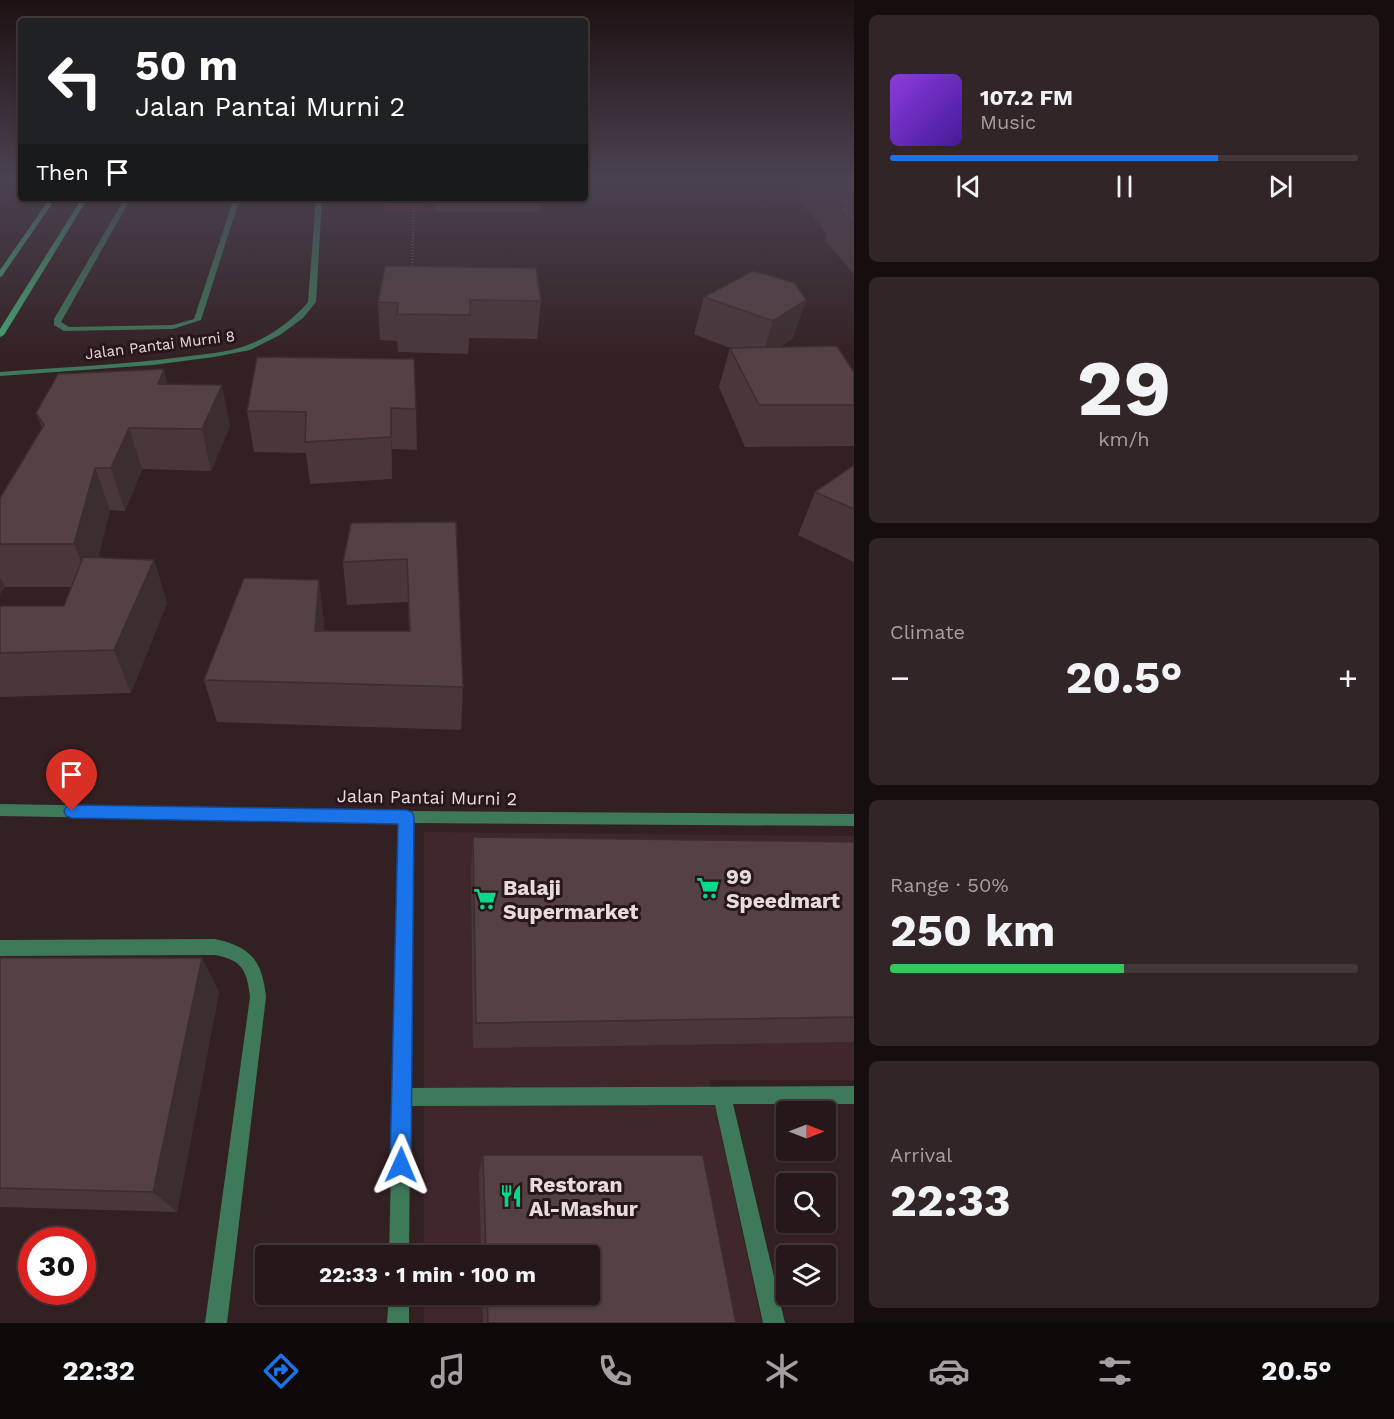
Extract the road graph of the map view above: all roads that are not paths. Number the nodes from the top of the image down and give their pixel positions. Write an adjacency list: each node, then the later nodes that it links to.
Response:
1 (25, 239): 6 (main road)
2 (60, 239): 7 (main road)
3 (104, 239): 4 (street)
4 (224, 239)
5 (317, 239): 8 (street, Jalan Pantai Murni 8)
6 (0, 275)
7 (0, 335)
8 (0, 374)
9 (0, 810): 10 (street, Jalan Pantai Murni 2)
10 (406, 817): 11 (street, Jalan Pantai Murni 2); 15 (street)
11 (854, 820)
12 (0, 948): 18 (street)
13 (854, 1095): 14 (street)
14 (722, 1096): 15 (street); 20 (street)
15 (402, 1097): 16 (street)
16 (399, 1245)
17 (399, 1305): 19 (street)
18 (216, 1323)
19 (398, 1323)
20 (774, 1323)

